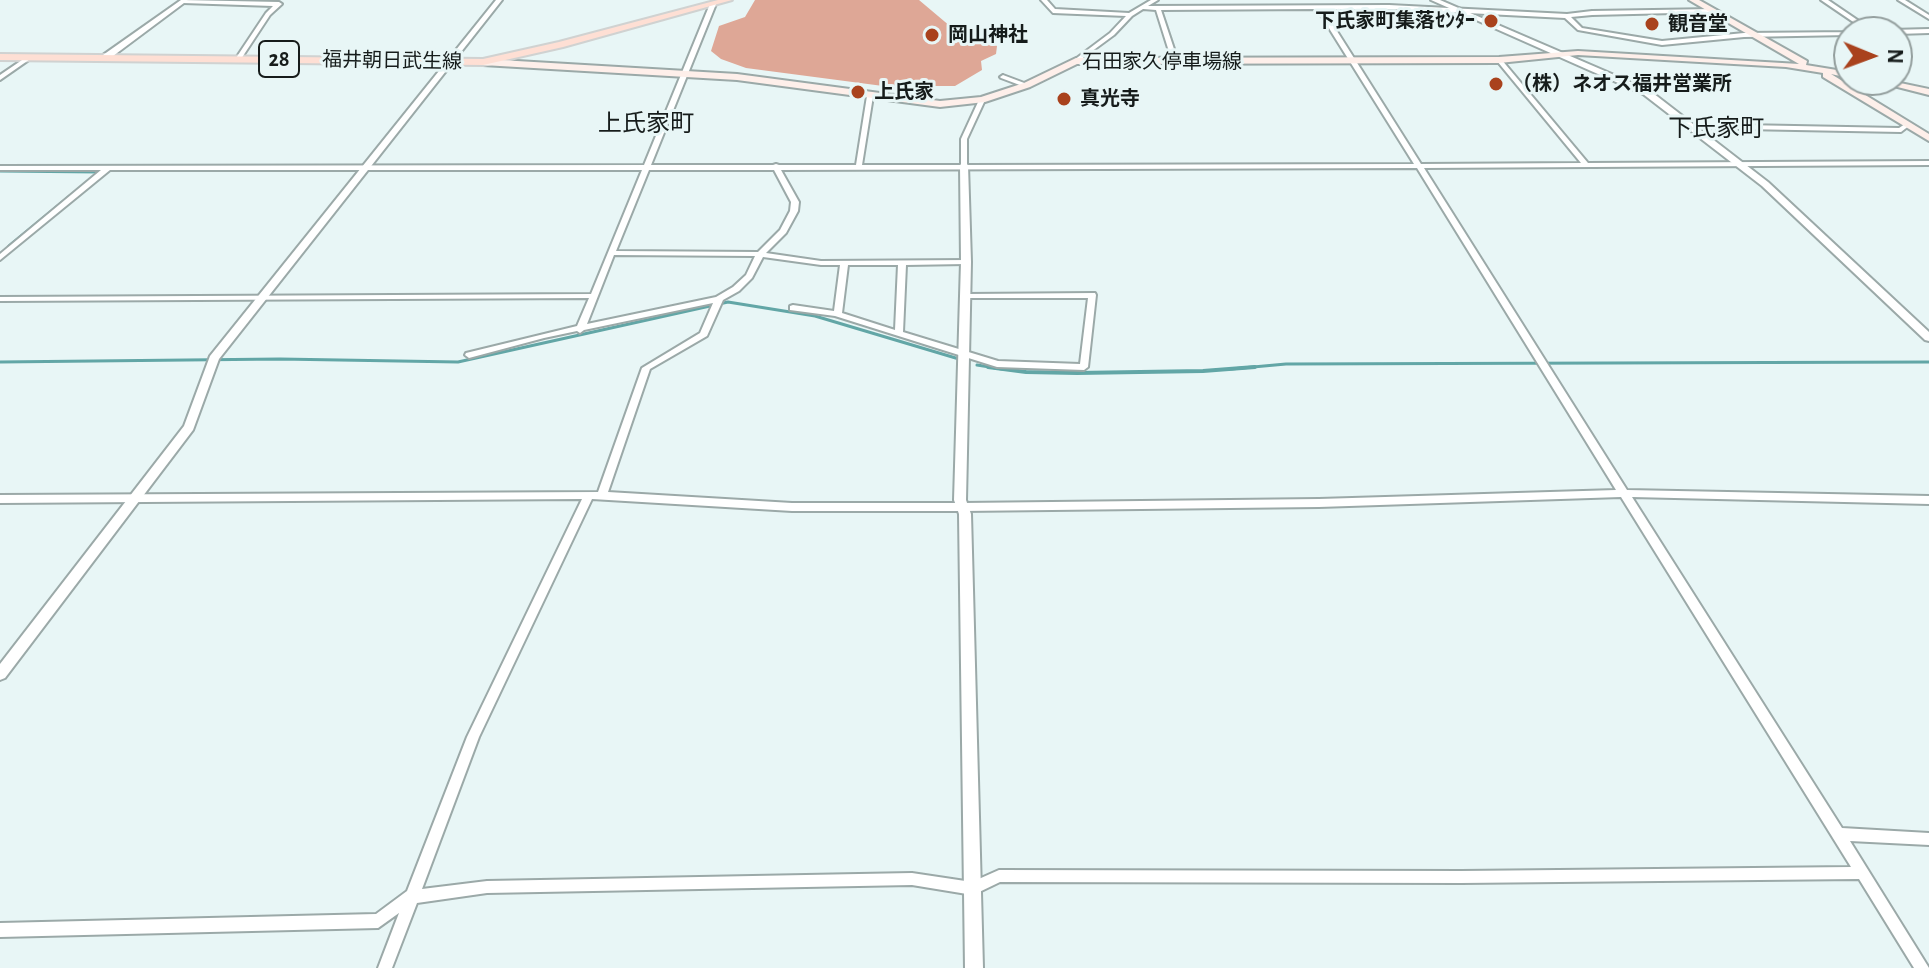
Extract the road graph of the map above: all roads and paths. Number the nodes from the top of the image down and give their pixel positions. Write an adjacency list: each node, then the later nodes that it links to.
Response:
1 (499, 0): 32 (street)
2 (728, 0): 11 (main road, 福井朝日武生線 / 28)
3 (1044, 0): 17 (street)
4 (1155, 0): 13 (street)
5 (1434, 0): 15 (street)
6 (1693, 0): 16 (main road)
7 (1824, 0): 19 (street)
8 (1901, 0): 20 (street)
9 (184, 1): 10 (street); 26 (street)
10 (281, 2): 27 (street)
11 (713, 4): 33 (main road, 福井朝日武生線 / 28); 36 (street)
12 (1319, 7): 14 (street); 15 (street); 31 (street)
13 (1144, 8): 14 (street); 17 (street)
14 (1158, 8): 30 (street)
15 (1459, 11): 18 (street); 23 (street)
16 (1714, 11): 18 (street); 22 (main road)
17 (1130, 15): 29 (street)
18 (1567, 16): 22 (street)
19 (1848, 16)
20 (1929, 17)
21 (1833, 33): 22 (street)
22 (1753, 34): 34 (main road)
23 (1561, 54): 28 (main road, 石田家久停車場線); 34 (main road, 石田家久停車場線); 43 (street)
24 (0, 57): 25 (main road, 福井朝日武生線 / 28)
25 (30, 57): 26 (main road, 福井朝日武生線 / 28); 38 (street)
26 (106, 57): 27 (main road, 福井朝日武生線 / 28)
27 (239, 58): 32 (main road, 福井朝日武生線 / 28)
28 (1499, 60): 31 (main road, 石田家久停車場線); 51 (street)
29 (1076, 61): 30 (main road, 石田家久停車場線); 39 (main road, 石田家久停車場線)
30 (1175, 61): 31 (main road, 石田家久停車場線)
31 (1354, 61): 53 (street)
32 (451, 62): 33 (main road, 福井朝日武生線 / 28); 52 (street)
33 (483, 62): 36 (main road, 石田家久停車場線)
34 (1813, 68): 35 (main road, 石田家久停車場線); 42 (main road)
35 (1833, 72)
36 (686, 73): 40 (main road, 石田家久停車場線); 49 (street)
37 (1003, 77): 39 (street)
38 (0, 78)
39 (1025, 85): 41 (main road, 石田家久停車場線)
40 (870, 96): 41 (main road, 石田家久停車場線); 47 (street)
41 (982, 100): 48 (street)
42 (1908, 124): 43 (street); 44 (main road)
43 (1690, 126): 45 (street)
44 (1929, 138)
45 (1739, 163): 46 (street); 51 (street); 73 (street)
46 (1929, 163)
47 (859, 165): 48 (street); 50 (street)
48 (964, 165): 53 (street); 63 (street)
49 (648, 166): 50 (street); 52 (street); 58 (street)
50 (776, 166): 59 (street)
51 (1587, 166): 53 (street)
52 (368, 167): 55 (street); 66 (street)
53 (1420, 167): 76 (street)
54 (0, 168): 55 (street)
55 (108, 168): 57 (street)
56 (0, 249): 57 (street)
57 (11, 249): 60 (street)
58 (612, 253): 59 (street); 64 (street)
59 (760, 254): 61 (street); 68 (street)
60 (0, 258)
61 (844, 262): 62 (street); 70 (street)
62 (902, 262): 63 (street); 72 (street)
63 (966, 262): 75 (street)
64 (594, 296): 66 (street); 71 (street)
65 (970, 296): 75 (street)
66 (265, 297): 67 (street); 80 (street)
67 (0, 299)
68 (719, 302): 71 (street); 77 (street)
69 (793, 308): 70 (street)
70 (838, 315): 72 (street)
71 (580, 330): 74 (street)
72 (899, 334): 75 (street)
73 (1929, 338)
74 (469, 355)
75 (964, 355): 82 (street)
76 (1624, 493): 81 (street); 82 (street); 84 (street)
77 (602, 495): 78 (street); 82 (street)
78 (588, 496): 80 (street); 88 (street)
79 (0, 499): 80 (street)
80 (134, 499): 83 (street)
81 (1929, 500)
82 (963, 507): 87 (street)
83 (0, 674)
84 (1838, 834): 85 (street); 86 (street)
85 (1929, 839)
86 (1861, 873): 87 (street); 92 (street)
87 (973, 889): 88 (street); 91 (street)
88 (409, 897): 89 (street); 90 (street)
89 (0, 930)
90 (385, 968)
91 (974, 968)
92 (1922, 968)

